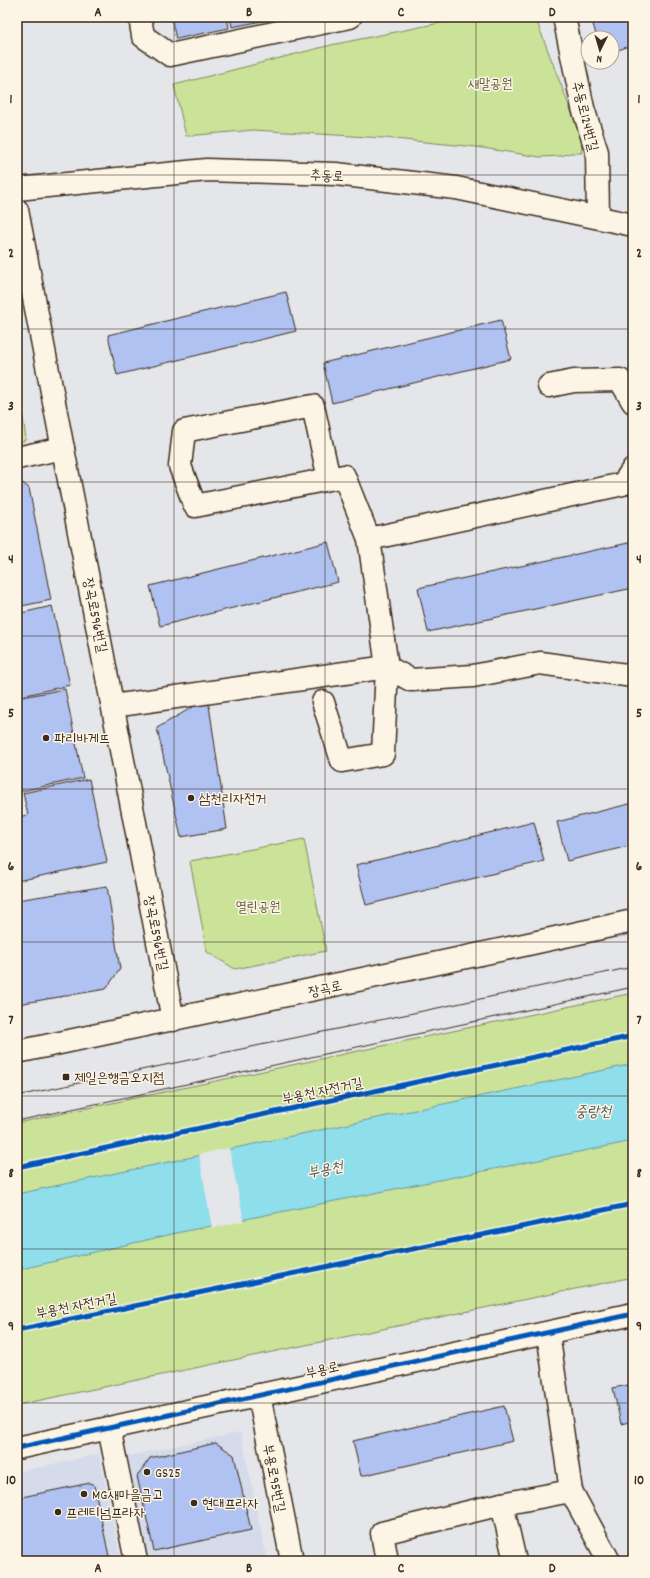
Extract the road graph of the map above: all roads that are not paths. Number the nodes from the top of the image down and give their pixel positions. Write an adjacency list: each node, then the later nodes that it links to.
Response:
1 (140, 17): 2 (street)
2 (350, 17)
3 (564, 17): 6 (street, 추동로124번길)
4 (17, 189): 6 (street, 추동로)
5 (17, 210): 10 (street, 장곡로596번길)
6 (598, 217): 7 (street, 추동로)
7 (633, 224)
8 (549, 386): 9 (street)
9 (633, 402)
10 (64, 448): 11 (street); 18 (street, 장곡로596번길)
11 (17, 458)
12 (633, 469): 14 (street)
13 (329, 479): 13 (street); 14 (street)
14 (369, 538): 15 (street)
15 (387, 667): 16 (street); 17 (street); 18 (street)
16 (633, 676)
17 (323, 702)
18 (113, 706): 20 (street, 장곡로596번길)
19 (633, 921): 20 (street, 장곡로)
20 (173, 1020): 21 (street, 장곡로)
21 (17, 1052)
22 (633, 1314): 23 (street, 부용로)
23 (548, 1333): 24 (street, 부용로); 27 (street)
24 (259, 1395): 25 (street, 부용로); 30 (street, 부용로95번길)
25 (109, 1428): 26 (street, 부용로); 29 (street)
26 (17, 1448)
27 (571, 1491): 28 (street); 33 (street)
28 (502, 1504): 31 (street); 32 (street)
29 (136, 1561)
30 (292, 1561)
31 (387, 1561)
32 (515, 1561)
33 (609, 1561)

